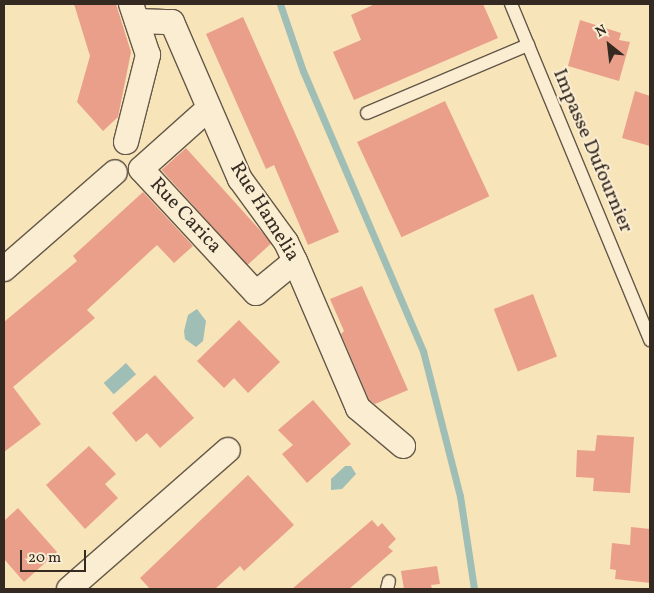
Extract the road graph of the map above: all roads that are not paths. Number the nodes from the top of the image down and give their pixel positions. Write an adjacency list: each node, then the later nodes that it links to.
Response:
1 (511, 4): 3 (lane, Impasse Dufournier)
2 (134, 12): 4 (street, Rue Hamelia); 6 (street)
3 (528, 45): 5 (lane); 10 (lane, Impasse Dufournier)
4 (208, 109): 8 (street, Rue Hamelia); 8 (street, Rue Carica)
5 (367, 113)
6 (126, 142)
7 (115, 172): 9 (street)
8 (295, 261): 11 (street, Rue Hamelia)
9 (4, 269)
10 (650, 340)
11 (403, 446)
12 (228, 450): 13 (street)
13 (68, 589)

